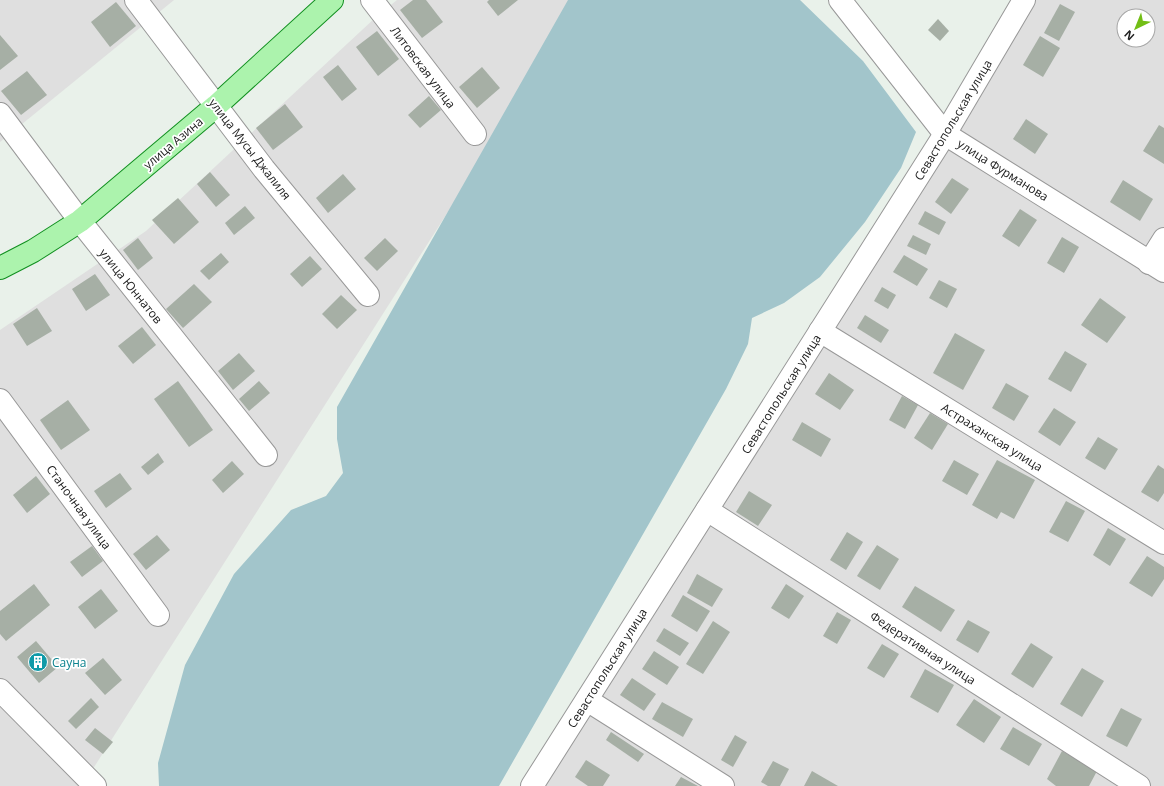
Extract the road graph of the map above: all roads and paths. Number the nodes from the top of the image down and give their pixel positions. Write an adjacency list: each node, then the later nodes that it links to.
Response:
1 (136, 0): 6 (street, улица Мусы Джалиля)
2 (332, 0): 6 (main road, улица Азина)
3 (372, 0): 8 (street, Литовская улица)
4 (840, 0): 9 (street, улица Фурманова)
5 (1024, 0): 9 (street, Севастопольская улица)
6 (216, 106): 10 (main road, улица Азина); 14 (street, улица Мусы Джалиля)
7 (0, 114): 10 (street, улица Юннатов)
8 (475, 134)
9 (945, 134): 12 (street, улица Фурманова); 15 (street, Севастопольская улица)
10 (80, 221): 13 (main road, улица Азина); 17 (street, улица Юннатов)
11 (1164, 239): 12 (street)
12 (1157, 267)
13 (0, 268)
14 (368, 295)
15 (820, 331): 18 (street, Севастопольская улица); 19 (street, Астраханская улица)
16 (0, 400): 20 (street, Станочная улица)
17 (266, 455)
18 (707, 510): 22 (street, Севастопольская улица); 26 (street, Федеративная улица)
19 (1164, 543)
20 (158, 615)
21 (0, 690): 23 (street)
22 (587, 700): 24 (street, Севастопольская улица); 25 (street)
23 (93, 785)
24 (532, 786)
25 (723, 786)
26 (1139, 786)

